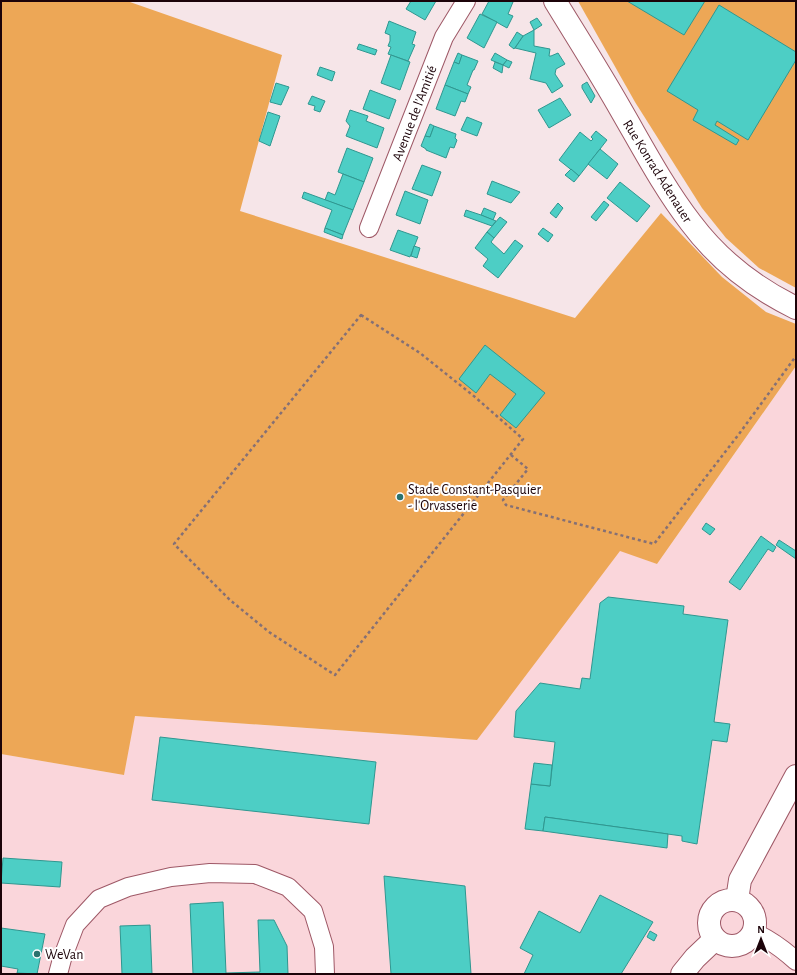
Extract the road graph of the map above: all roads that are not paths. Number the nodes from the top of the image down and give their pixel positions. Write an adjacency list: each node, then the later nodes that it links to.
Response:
1 (466, 1): 3 (street, Avenue de l'Amitié)
2 (555, 1): 4 (street, Rue Konrad Adenauer)
3 (369, 228)
4 (796, 308)
5 (796, 776): 6 (street)
6 (737, 900): 7 (street); 8 (street)
7 (753, 932): 8 (street); 9 (street)
8 (715, 939): 12 (street)
9 (796, 961)
10 (58, 974): 11 (street)
11 (325, 974)
12 (682, 974)

